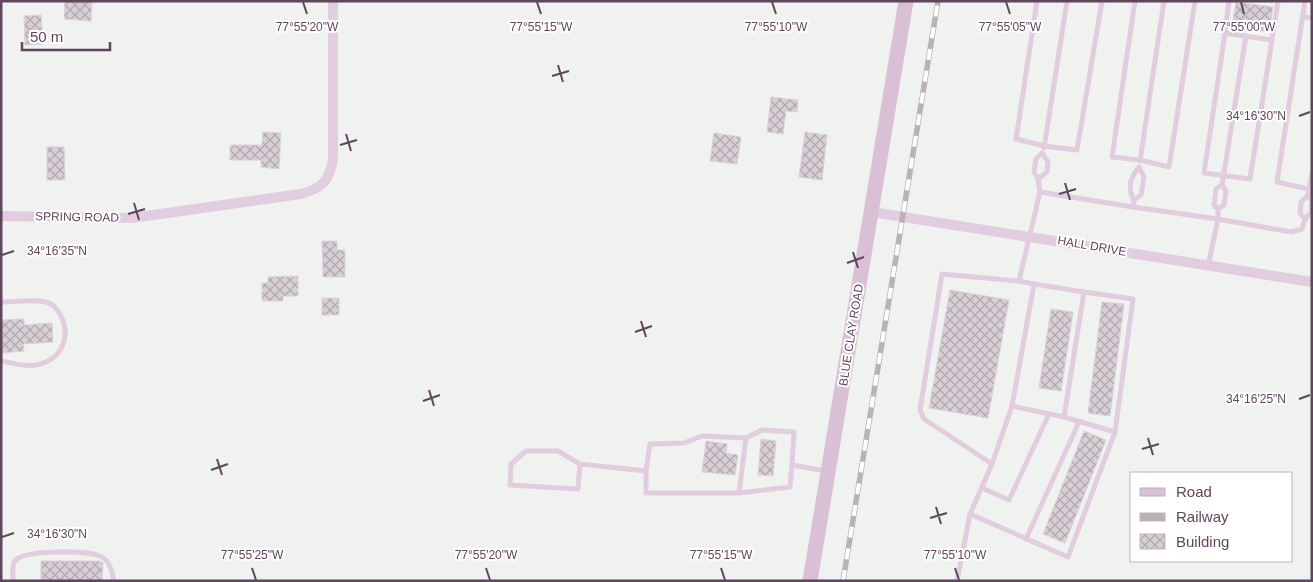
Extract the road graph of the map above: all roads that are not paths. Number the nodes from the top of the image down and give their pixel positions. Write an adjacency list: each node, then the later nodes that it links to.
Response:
1 (333, 1): 31 (street, SPRING ROAD)
2 (906, 1): 30 (street, BLUE CLAY ROAD)
3 (1036, 1): 17 (lane)
4 (1067, 1): 17 (lane)
5 (1102, 1): 17 (lane)
6 (1135, 1): 19 (lane)
7 (1164, 1): 19 (lane)
8 (1195, 1): 19 (lane)
9 (1229, 1): 14 (lane)
10 (1278, 1): 16 (lane)
11 (1305, 1): 12 (lane)
12 (1303, 17): 13 (lane); 25 (lane)
13 (1312, 18)
14 (1225, 33): 15 (lane); 22 (lane)
15 (1246, 36): 16 (lane); 22 (lane)
16 (1272, 40): 22 (lane)
17 (1044, 146): 18 (lane)
18 (1042, 153): 23 (lane); 23 (lane)
19 (1140, 160): 20 (lane)
20 (1139, 167): 27 (lane); 27 (lane)
21 (1312, 173): 25 (lane)
22 (1224, 175): 24 (lane)
23 (1038, 179): 26 (lane)
24 (1222, 184): 29 (lane); 29 (lane)
25 (1309, 191): 33 (lane); 33 (lane)
26 (1040, 192): 28 (lane); 34 (lane)
27 (1134, 200): 28 (lane)
28 (1133, 208): 32 (lane)
29 (1218, 209): 32 (lane)
30 (872, 212): 34 (street, HALL DRIVE); 52 (street, BLUE CLAY ROAD)
31 (1, 216)
32 (1218, 219): 33 (lane); 35 (lane)
33 (1305, 219)
34 (1029, 236): 35 (street, HALL DRIVE); 36 (lane)
35 (1208, 266): 37 (street, HALL DRIVE)
36 (1019, 281): 38 (lane); 49 (lane)
37 (1312, 282)
38 (1034, 284): 39 (lane); 42 (lane)
39 (1084, 292): 44 (lane); 46 (lane)
40 (1, 302): 41 (lane)
41 (1, 361)
42 (1012, 406): 43 (lane); 49 (lane)
43 (1049, 414): 44 (lane); 53 (lane)
44 (1064, 417): 45 (lane)
45 (1079, 422): 46 (lane); 56 (lane)
46 (1114, 432): 56 (lane)
47 (746, 438): 50 (lane); 51 (lane); 54 (lane)
48 (580, 464): 48 (lane); 51 (lane)
49 (992, 464): 53 (lane)
50 (792, 465): 52 (lane); 54 (lane)
51 (646, 471): 54 (lane)
52 (829, 471): 59 (street, BLUE CLAY ROAD)
53 (982, 488): 55 (lane)
54 (739, 493)
55 (970, 514): 56 (lane); 60 (lane)
56 (1026, 539)
57 (13, 581): 58 (lane)
58 (114, 581)
59 (810, 581)
60 (957, 581)

